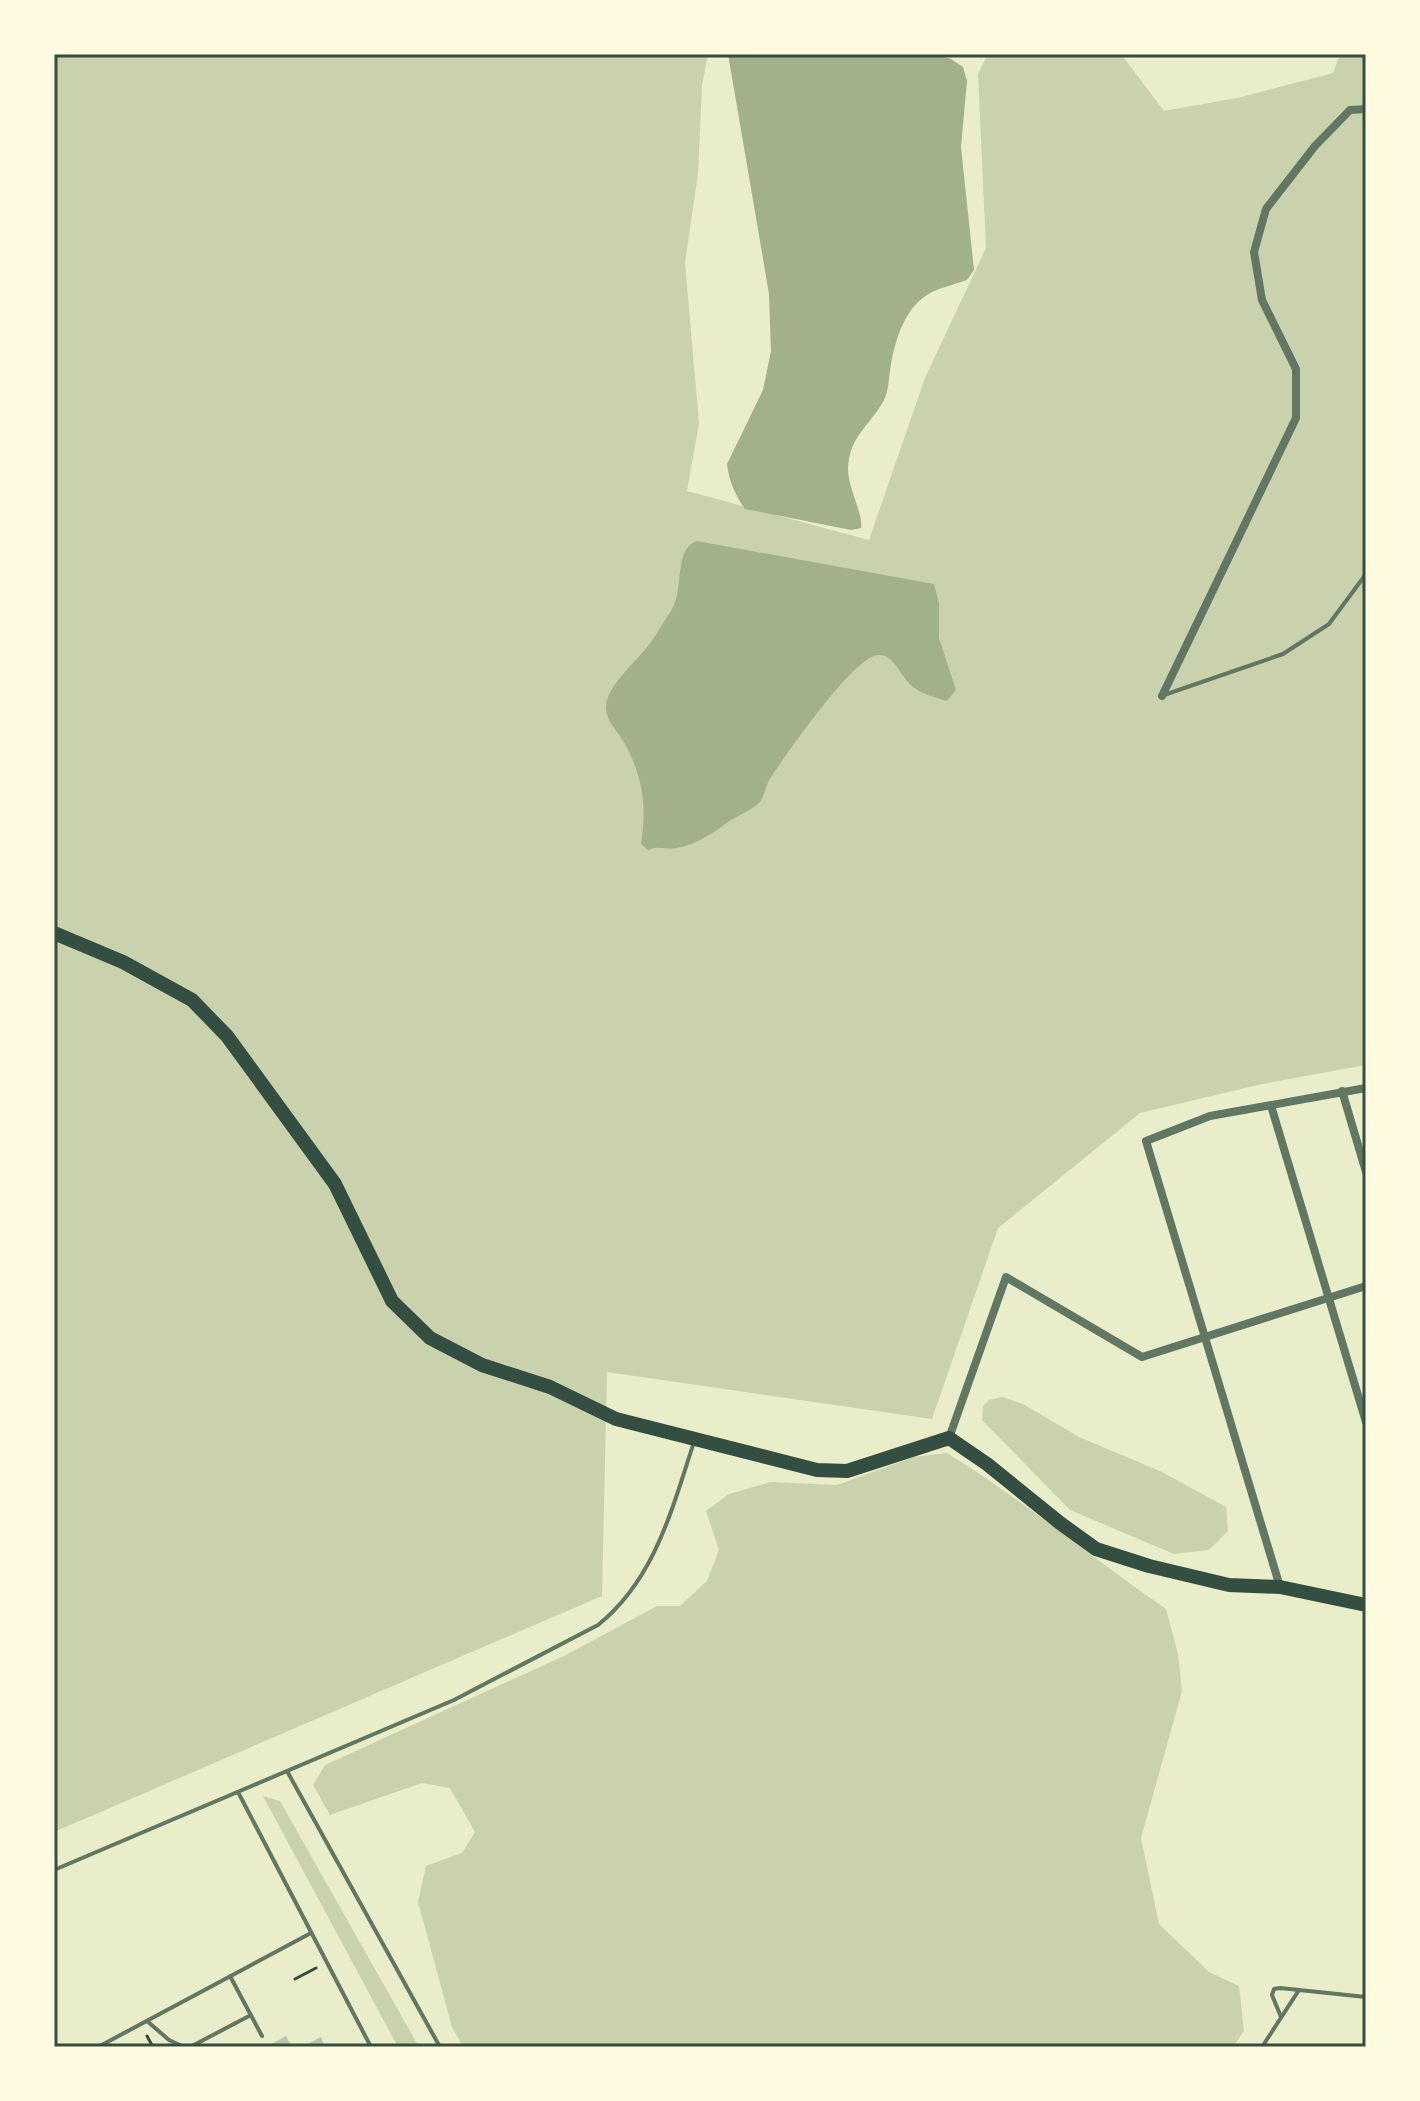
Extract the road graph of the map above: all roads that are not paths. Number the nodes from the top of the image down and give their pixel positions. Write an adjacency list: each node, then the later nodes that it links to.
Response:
1 (1366, 109): 3 (street)
2 (1366, 574): 3 (lane)
3 (1162, 696)
4 (54, 933): 14 (main road)
5 (1366, 1088): 6 (street)
6 (1342, 1091): 8 (street); 11 (street)
7 (1272, 1109): 10 (street)
8 (1366, 1172)
9 (1366, 1286): 10 (street)
10 (1328, 1298): 11 (street); 12 (street)
11 (1203, 1337): 13 (street); 15 (street)
12 (1366, 1422)
13 (949, 1438): 14 (main road); 15 (main road)
14 (695, 1439): 17 (lane)
15 (1280, 1587): 16 (main road)
16 (1366, 1605)
17 (287, 1771): 18 (lane); 31 (lane)
18 (238, 1792): 19 (lane); 20 (lane)
19 (54, 1870)
20 (312, 1933): 21 (lane); 30 (lane)
21 (230, 1976): 24 (lane); 26 (lane)
22 (1299, 1990): 23 (lane); 25 (lane); 25 (lane)
23 (1366, 1997)
24 (251, 2015): 27 (lane); 29 (lane)
25 (1281, 2017): 32 (lane)
26 (147, 2021): 28 (lane); 29 (lane)
27 (262, 2036)
28 (98, 2047)
29 (187, 2047)
30 (371, 2047)
31 (440, 2047)
32 (1262, 2047)

